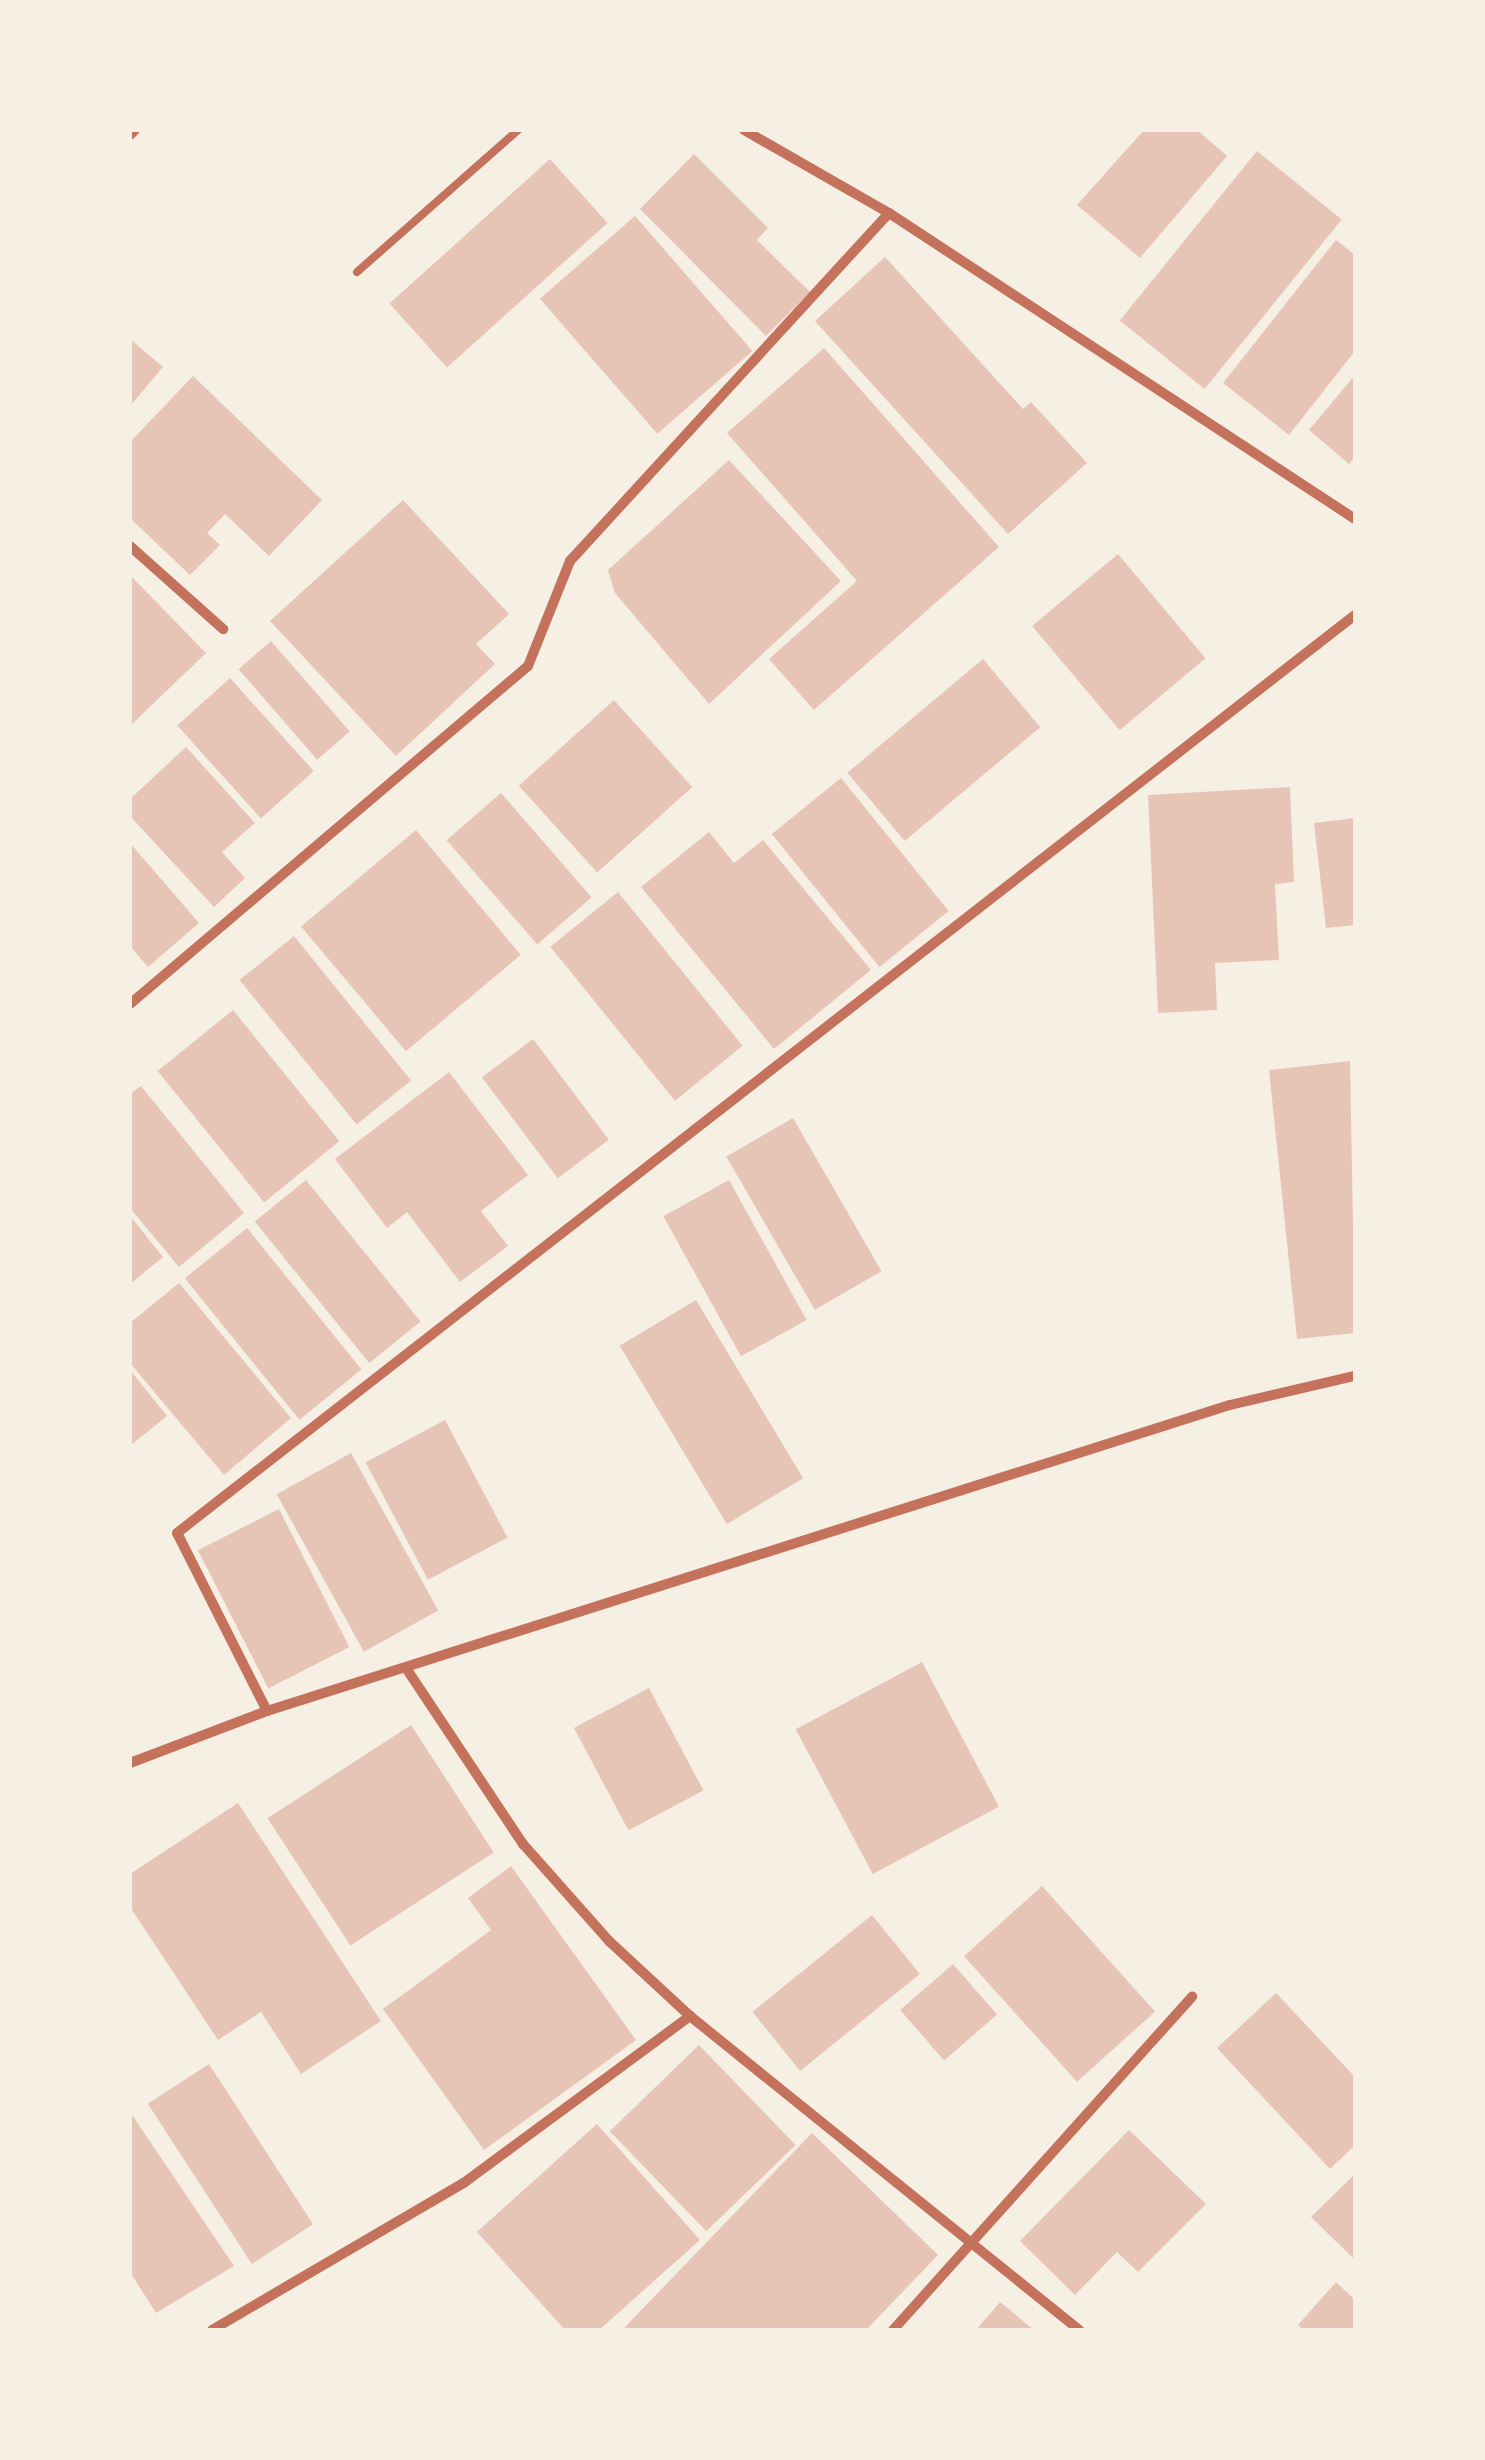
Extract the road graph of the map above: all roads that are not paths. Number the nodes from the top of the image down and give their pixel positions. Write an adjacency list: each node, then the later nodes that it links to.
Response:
1 (518, 130): 4 (lane)
2 (744, 130): 3 (street)
3 (889, 213): 5 (street); 9 (street)
4 (357, 272)
5 (1355, 519)
6 (130, 546): 8 (street)
7 (1355, 615): 12 (street)
8 (223, 629)
9 (130, 1004)
10 (1355, 1376): 11 (street)
11 (408, 1671): 12 (street); 15 (street)
12 (267, 1711): 13 (street)
13 (130, 1762)
14 (1192, 1998): 16 (street)
15 (690, 2016): 16 (street); 17 (street)
16 (973, 2240): 18 (street); 19 (street)
17 (212, 2330)
18 (893, 2330)
19 (1079, 2330)

